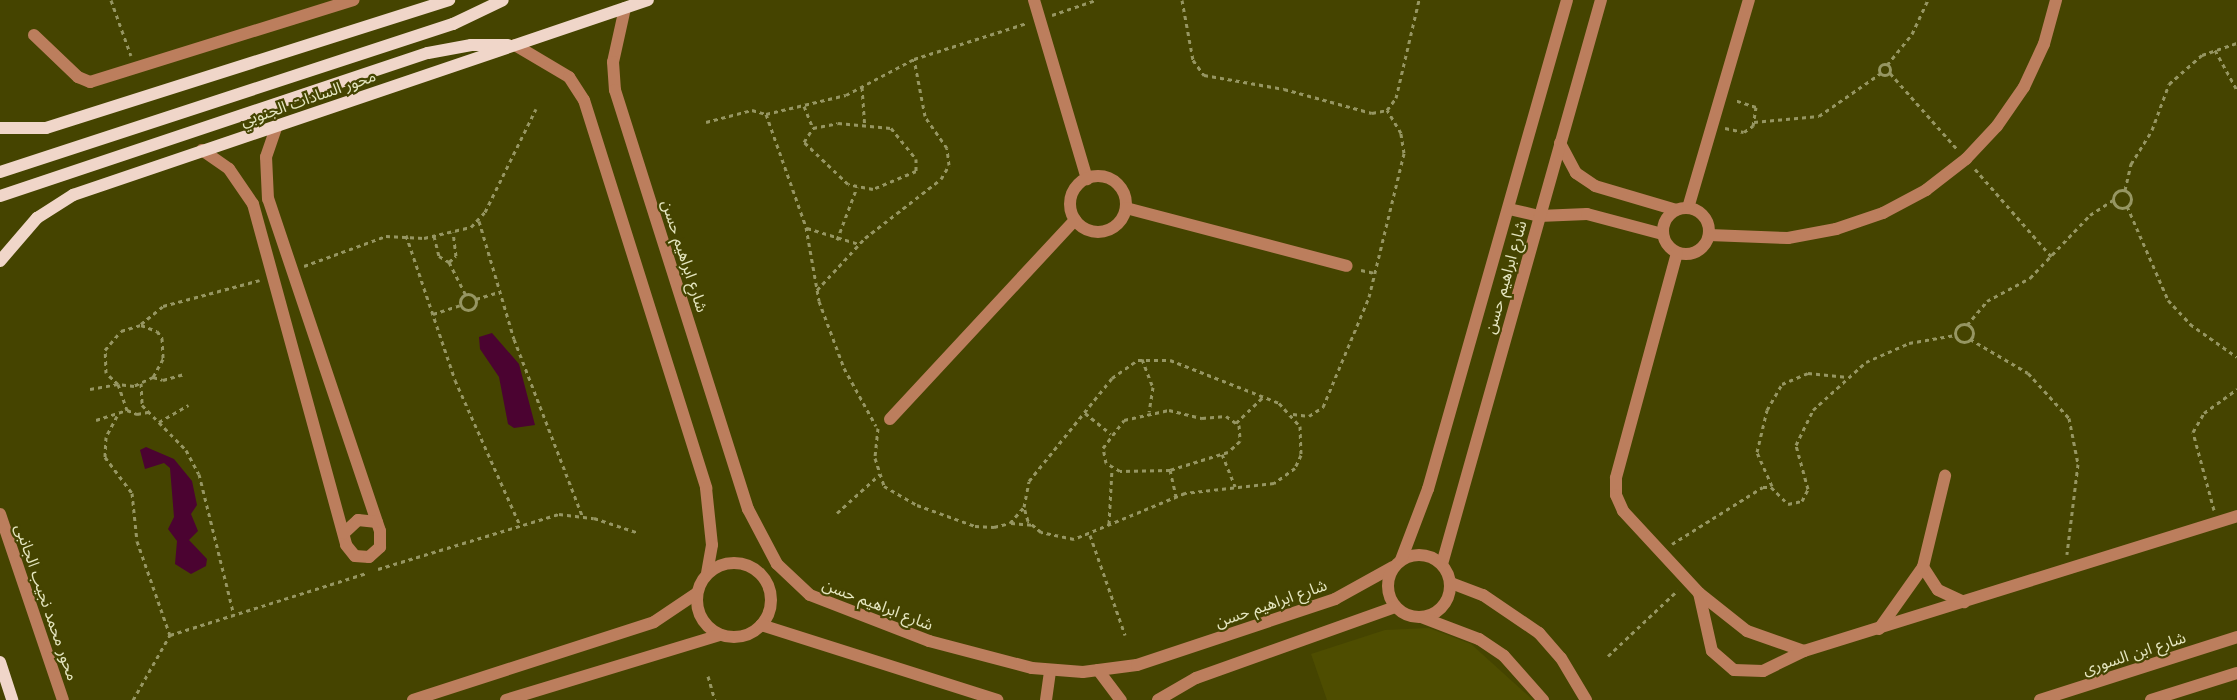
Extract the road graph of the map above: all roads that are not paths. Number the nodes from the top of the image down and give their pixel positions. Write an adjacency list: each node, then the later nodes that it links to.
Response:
1 (354, 0): 11 (street)
2 (449, 0): 14 (main road)
3 (503, 0): 17 (main road)
4 (648, 0): 10 (main road, محور السادات الجنوبي)
5 (1034, 0): 18 (street)
6 (1567, 0): 21 (street, شارع ابراهيم حسن)
7 (1601, 0): 15 (street, شارع ابراهيم حسن)
8 (1749, 0): 22 (street)
9 (2058, 2): 26 (street)
10 (625, 8): 12 (main road, محور السادات الجنوبي); 41 (street, شارع ابراهيم حسن)
11 (34, 35)
12 (515, 45): 13 (main road, محور السادات الجنوبي); 19 (main road); 44 (street)
13 (277, 125): 16 (main road, محور السادات الجنوبي); 32 (street)
14 (0, 128)
15 (1560, 143): 22 (street); 23 (street, شارع ابراهيم حسن)
16 (202, 150): 28 (main road, محور السادات الجنوبي); 33 (street)
17 (0, 172)
18 (1087, 178): 20 (street); 24 (street)
19 (0, 196)
20 (1126, 208): 24 (street); 31 (street)
21 (1509, 209): 23 (street); 40 (street, شارع ابراهيم حسن)
22 (1682, 209): 25 (street); 26 (street)
23 (1540, 216): 25 (street); 42 (street, شارع ابراهيم حسن)
24 (1075, 220): 34 (street)
25 (1662, 234): 29 (street)
26 (1709, 236): 29 (street)
27 (0, 240): 28 (main road)
28 (15, 240): 30 (main road, محور السادات الجنوبي)
29 (1677, 253): 48 (street)
30 (0, 261)
31 (1347, 266)
32 (290, 271): 33 (street); 38 (street)
33 (275, 276): 39 (street)
34 (890, 419)
35 (1945, 476): 43 (street)
36 (0, 514): 62 (street, محور محمد نجيب الجانبى)
37 (2237, 516): 49 (street)
38 (377, 522): 39 (street); 39 (street)
39 (344, 533)
40 (1397, 563): 42 (street); 50 (street); 58 (street, شارع ابراهيم حسن)
41 (777, 564): 45 (street); 59 (street, شارع ابراهيم حسن)
42 (1442, 564): 46 (street)
43 (1924, 567): 49 (street); 53 (street)
44 (708, 573): 45 (street); 47 (street)
45 (762, 575): 52 (street)
46 (1451, 583): 51 (street); 70 (street)
47 (697, 593): 54 (street); 63 (street)
48 (1699, 593): 56 (street); 56 (street)
49 (1964, 602): 53 (street)
50 (1395, 606): 51 (street); 68 (street)
51 (1421, 617): 69 (street)
52 (761, 625): 54 (street); 65 (street)
53 (1879, 629): 56 (street)
54 (720, 634): 64 (street)
55 (2237, 637): 71 (street, شارع ابن السورى)
56 (1804, 651)
57 (0, 662): 61 (main road)
58 (1098, 670): 59 (street, شارع ابراهيم حسن); 67 (street)
59 (1050, 671): 66 (street)
60 (2237, 673): 72 (street)
61 (12, 700)
62 (63, 700)
63 (413, 700)
64 (506, 700)
65 (997, 700)
66 (1046, 700)
67 (1121, 700)
68 (1158, 700)
69 (1543, 700)
70 (1586, 700)
71 (2040, 700)
72 (2151, 700)

